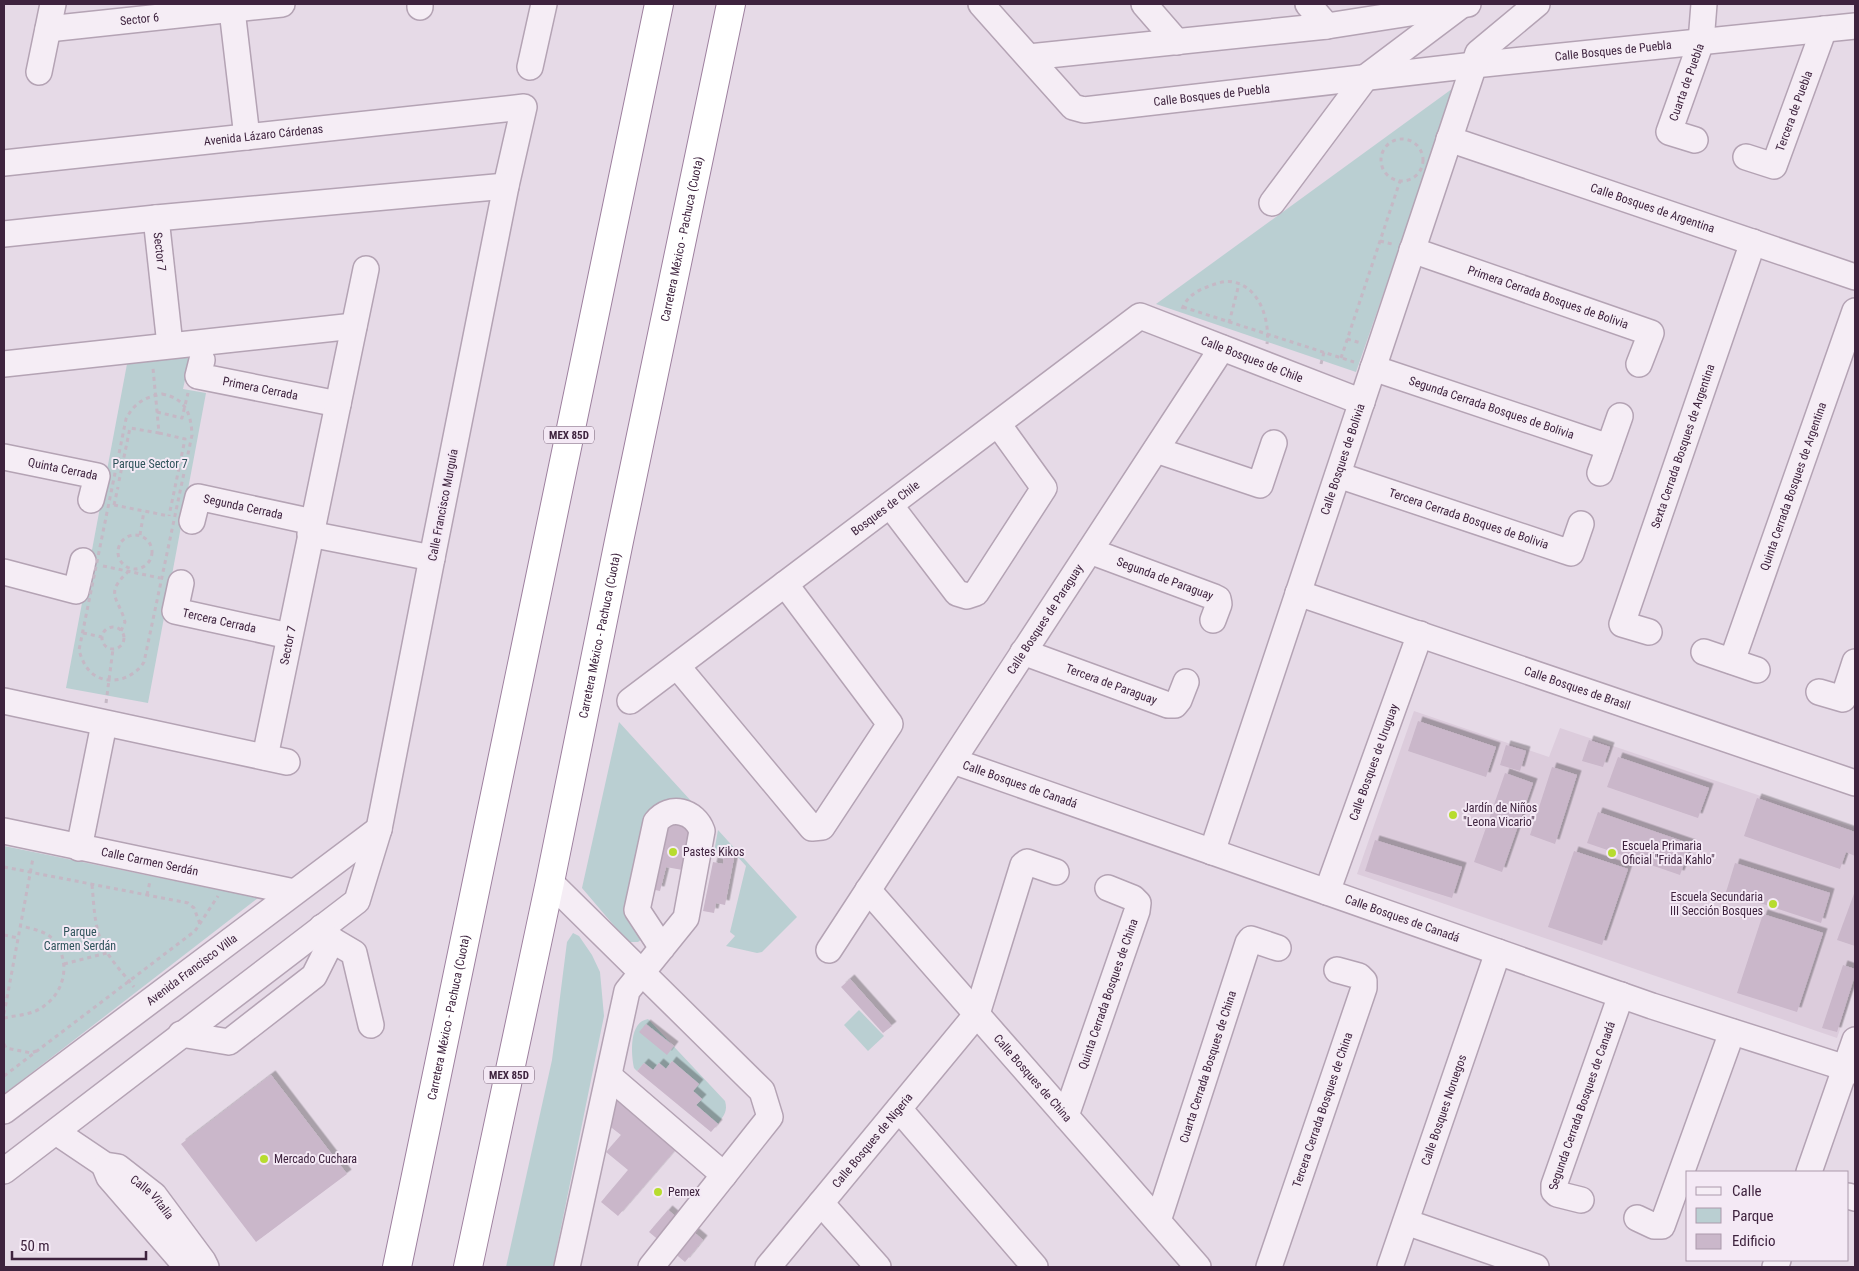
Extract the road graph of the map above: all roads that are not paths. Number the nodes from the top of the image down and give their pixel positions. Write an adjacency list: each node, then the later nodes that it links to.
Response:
1 (53, 4): 16 (street)
2 (282, 4): 13 (street, Sector 6)
3 (544, 4): 22 (street)
4 (659, 4): 125 (highway, Carretera México - Pachuca (Cuota) / MEX 85D)
5 (731, 4): 92 (highway, Carretera México - Pachuca (Cuota) / MEX 85D)
6 (981, 4): 20 (street, Calle Bosques de Puebla)
7 (1144, 4): 18 (street)
8 (1308, 4): 14 (street)
9 (1462, 4): 10 (street); 14 (street); 24 (street)
10 (1468, 4)
11 (1537, 4): 21 (street, Calle Bosques de Bolivia)
12 (1704, 4): 19 (street, Cuarta de Puebla)
13 (232, 10): 16 (street, Sector 6); 26 (street)
14 (1327, 26): 18 (street)
15 (1855, 26): 17 (street, Calle Bosques de Puebla)
16 (48, 29): 23 (street)
17 (1824, 29): 19 (street, Calle Bosques de Puebla); 29 (street, Tercera de Puebla)
18 (1177, 42): 20 (street)
19 (1701, 42): 21 (street, Calle Bosques de Puebla); 28 (street, Cuarta de Puebla)
20 (1029, 57): 24 (street, Calle Bosques de Puebla)
21 (1474, 65): 24 (street, Calle Bosques de Puebla); 27 (street, Calle Bosques de Bolivia)
22 (530, 67)
23 (39, 72)
24 (1366, 77): 32 (street)
25 (524, 107): 26 (street, Avenida Lázaro Cárdenas); 31 (street, Calle Francisco Murguía)
26 (247, 137): 30 (street, Avenida Lázaro Cárdenas)
27 (1449, 139): 35 (street, Calle Bosques de Argentina); 36 (street, Calle Bosques de Bolivia)
28 (1695, 140)
29 (1746, 158)
30 (4, 163)
31 (506, 186): 33 (street); 64 (street, Calle Francisco Murguía)
32 (1272, 203)
33 (156, 218): 34 (street); 42 (street, Sector 7)
34 (4, 234)
35 (1753, 242): 38 (street, Calle Bosques de Argentina); 71 (street, Sexta Cerrada Bosques de Argentina)
36 (1412, 250): 45 (street, Primera Cerrada Bosques de Bolivia); 47 (street, Calle Bosques de Bolivia)
37 (366, 269): 41 (street, Sector 7)
38 (1855, 277)
39 (1855, 311): 76 (street, Quinta Cerrada Bosques de Argentina)
40 (1140, 316): 43 (street, Calle Bosques de Chile); 51 (street, Bosques de Chile)
41 (354, 326): 42 (street); 49 (street, Sector 7)
42 (160, 346): 44 (street)
43 (1222, 348): 48 (street, Calle Bosques de Chile); 54 (street, Calle Bosques de Paraguay)
44 (4, 364)
45 (1639, 364)
46 (200, 368): 49 (street, Primera Cerrada)
47 (1373, 368): 48 (street, Calle Bosques de Bolivia); 53 (street, Segunda Cerrada Bosques de Bolivia)
48 (1362, 402): 57 (street, Calle Bosques de Bolivia)
49 (338, 404): 62 (street, Sector 7)
50 (1620, 416): 53 (street)
51 (998, 424): 59 (street, Bosques de Chile); 59 (street)
52 (1274, 443): 54 (street)
53 (1609, 447): 56 (street)
54 (1156, 450): 63 (street, Calle Bosques de Paraguay)
55 (4, 457): 58 (street, Quinta Cerrada)
56 (1600, 473)
57 (1338, 475): 61 (street, Tercera Cerrada Bosques de Bolivia); 69 (street, Calle Bosques de Bolivia)
58 (105, 503)
59 (890, 506): 68 (street, Bosques de Chile)
60 (184, 520): 62 (street, Segunda Cerrada)
61 (1581, 524)
62 (312, 528): 64 (street); 73 (street, Sector 7)
63 (1090, 551): 70 (street, Segunda de Paraguay); 74 (street, Calle Bosques de Paraguay)
64 (432, 558): 87 (street, Calle Francisco Murguía)
65 (90, 563): 66 (street)
66 (4, 572)
67 (171, 581): 73 (street, Tercera Cerrada)
68 (785, 584): 78 (street, Bosques de Chile); 78 (street)
69 (1298, 593): 72 (street, Calle Bosques de Brasil); 90 (street, Calle Bosques de Bolivia)
70 (1213, 620)
71 (1649, 632)
72 (1420, 634): 86 (street, Calle Bosques de Brasil); 96 (street, Calle Bosques de Uruguay)
73 (289, 636): 84 (street, Sector 7)
74 (1023, 652): 80 (street, Tercera de Paraguay); 85 (street, Calle Bosques de Paraguay)
75 (1704, 652): 76 (street)
76 (1732, 661): 79 (street)
77 (1855, 662): 81 (street)
78 (677, 666): 83 (street, Bosques de Chile)
79 (1757, 670)
80 (1186, 682)
81 (1819, 692)
82 (4, 701): 84 (street, Sector 7)
83 (630, 701)
84 (104, 724): 89 (street)
85 (952, 761): 90 (street, Calle Bosques de Canadá); 94 (street, Calle Bosques de Paraguay)
86 (1855, 783)
87 (379, 829): 95 (street, Avenida Francisco Villa); 97 (street, Calle Francisco Murguía)
88 (4, 831): 89 (street, Calle Carmen Serdán)
89 (79, 848): 95 (street, Calle Carmen Serdán)
90 (1212, 852): 96 (street, Calle Bosques de Canadá)
91 (1056, 872): 105 (street)
92 (550, 882): 103 (street); 126 (highway, Carretera México - Pachuca (Cuota) / MEX 85D)
93 (1108, 888): 114 (street, Quinta Cerrada Bosques de China)
94 (868, 890): 100 (street, Calle Bosques de Paraguay); 105 (street, Calle Bosques de China)
95 (294, 892): 113 (street, Avenida Francisco Villa)
96 (1326, 892): 101 (street, Calle Bosques de Canadá)
97 (327, 934): 106 (street); 108 (street); 108 (street)
98 (662, 948): 98 (street); 103 (street)
99 (1278, 948): 122 (street, Cuarta Cerrada Bosques de China)
100 (829, 950)
101 (1498, 952): 104 (street, Calle Bosques de Canadá); 123 (street, Calle Bosques Noruegos)
102 (1337, 970): 133 (street, Tercera Cerrada Bosques de China)
103 (642, 972): 111 (street); 118 (street)
104 (1621, 996): 107 (street, Calle Bosques de Canadá); 119 (street, Segunda Cerrada Bosques de Canadá)
105 (977, 1014): 112 (street, Calle Bosques de Nigeria); 114 (street, Calle Bosques de China)
106 (371, 1025)
107 (1732, 1032): 110 (street, Calle Bosques de Canadá); 121 (street)
108 (181, 1034): 115 (street)
109 (1855, 1040): 110 (street)
110 (1850, 1070): 117 (street)
111 (609, 1076): 118 (street); 127 (street)
112 (899, 1109): 120 (street, Calle Bosques de Nigeria); 131 (street)
113 (4, 1111)
114 (1066, 1116): 122 (street, Calle Bosques de China)
115 (56, 1132): 116 (street); 124 (street, Calle Vitalia)
116 (4, 1171)
117 (1809, 1171)
118 (724, 1176): 128 (street)
119 (1581, 1200)
120 (821, 1203): 129 (street, Calle Bosques de Nigeria); 130 (street)
121 (1637, 1218)
122 (1158, 1221): 132 (street, Calle Bosques de China)
123 (1406, 1222): 134 (street, Calle Bosques Noruegos); 135 (street)
124 (197, 1266)
125 (397, 1267)
126 (468, 1267)
127 (568, 1267)
128 (651, 1267)
129 (768, 1267)
130 (878, 1267)
131 (1036, 1267)
132 (1198, 1267)
133 (1269, 1267)
134 (1390, 1267)
135 (1536, 1267)

